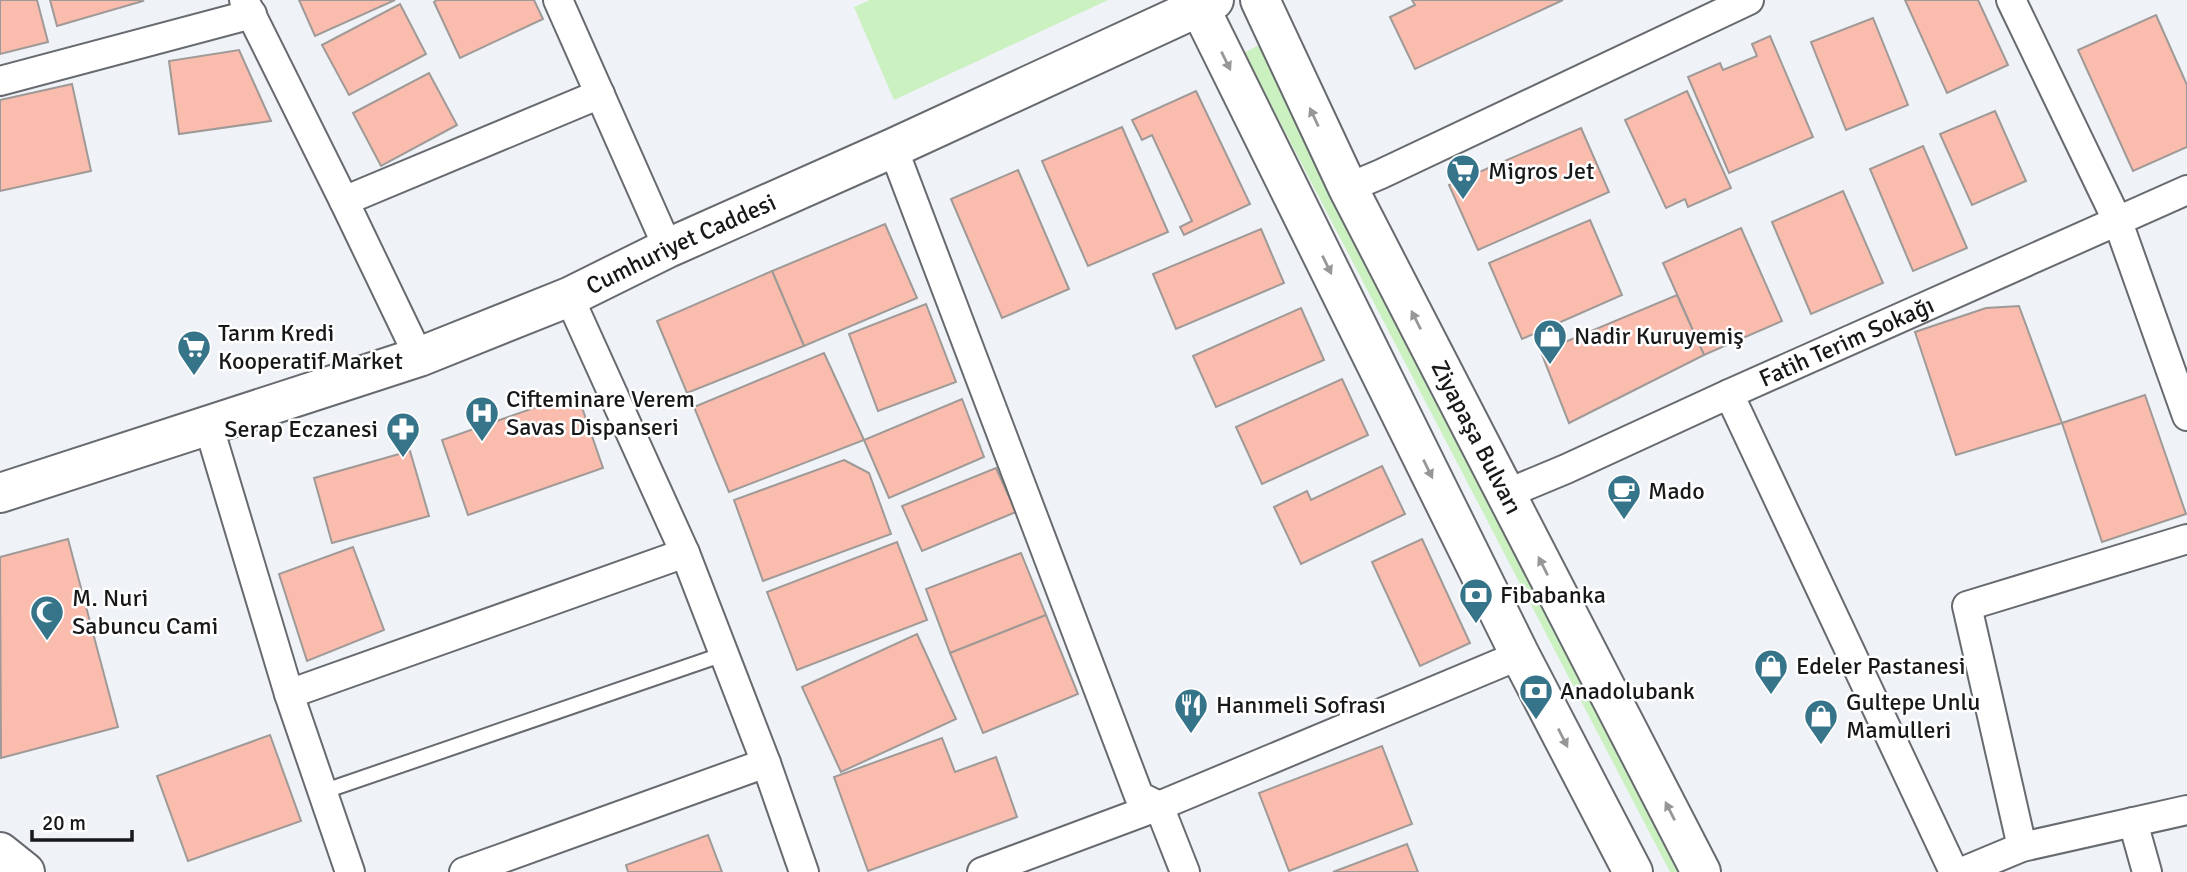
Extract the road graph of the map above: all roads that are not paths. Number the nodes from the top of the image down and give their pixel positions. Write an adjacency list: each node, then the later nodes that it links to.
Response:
1 (558, 0): 8 (street)
2 (1260, 0): 10 (main road, Ziyapaşa Bulvarı, one-way to 2)
3 (1749, 0): 10 (street)
4 (2011, 0): 13 (street)
5 (1203, 2): 9 (main road, Cumhuriyet Caddesi); 27 (main road, one-way to 27)
6 (248, 7): 7 (street); 12 (street)
7 (0, 81)
8 (600, 94): 12 (street); 14 (street)
9 (893, 148): 14 (main road, Cumhuriyet Caddesi); 31 (street)
10 (1348, 188): 23 (main road, Ziyapaşa Bulvarı, one-way to 10)
11 (2187, 190): 13 (street, Fatih Terim Sokağı)
12 (344, 201): 16 (street)
13 (2118, 222): 17 (street, Fatih Terim Sokağı); 18 (street)
14 (668, 248): 15 (main road, Cumhuriyet Caddesi)
15 (569, 297): 16 (main road, Cumhuriyet Caddesi); 25 (street)
16 (419, 357): 19 (main road, Cumhuriyet Caddesi)
17 (1729, 394): 23 (street, Fatih Terim Sokağı); 44 (street)
18 (2187, 416)
19 (208, 425): 20 (main road, Cumhuriyet Caddesi); 28 (street)
20 (133, 449): 21 (main road, Cumhuriyet Caddesi); 22 (main road, Cumhuriyet Caddesi)
21 (0, 472)
22 (0, 493)
23 (1506, 494): 43 (main road, Ziyapaşa Bulvarı, one-way to 23)
24 (2187, 539): 34 (street)
25 (685, 552): 26 (street); 28 (street)
26 (724, 653): 29 (street); 30 (lane)
27 (1520, 655): 31 (street); 42 (main road, one-way to 42)
28 (289, 694): 30 (street)
29 (766, 763): 38 (street); 39 (street)
30 (322, 792): 37 (street)
31 (1159, 806): 40 (street); 41 (street)
32 (2182, 811): 33 (street)
33 (2133, 822): 34 (street); 46 (street)
34 (2022, 847): 45 (street)
35 (0, 852): 36 (main road)
36 (25, 872)
37 (350, 872)
38 (464, 872)
39 (804, 872)
40 (982, 872)
41 (1185, 872)
42 (1633, 872)
43 (1701, 872)
44 (1954, 872)
45 (1962, 872)
46 (2147, 872)

